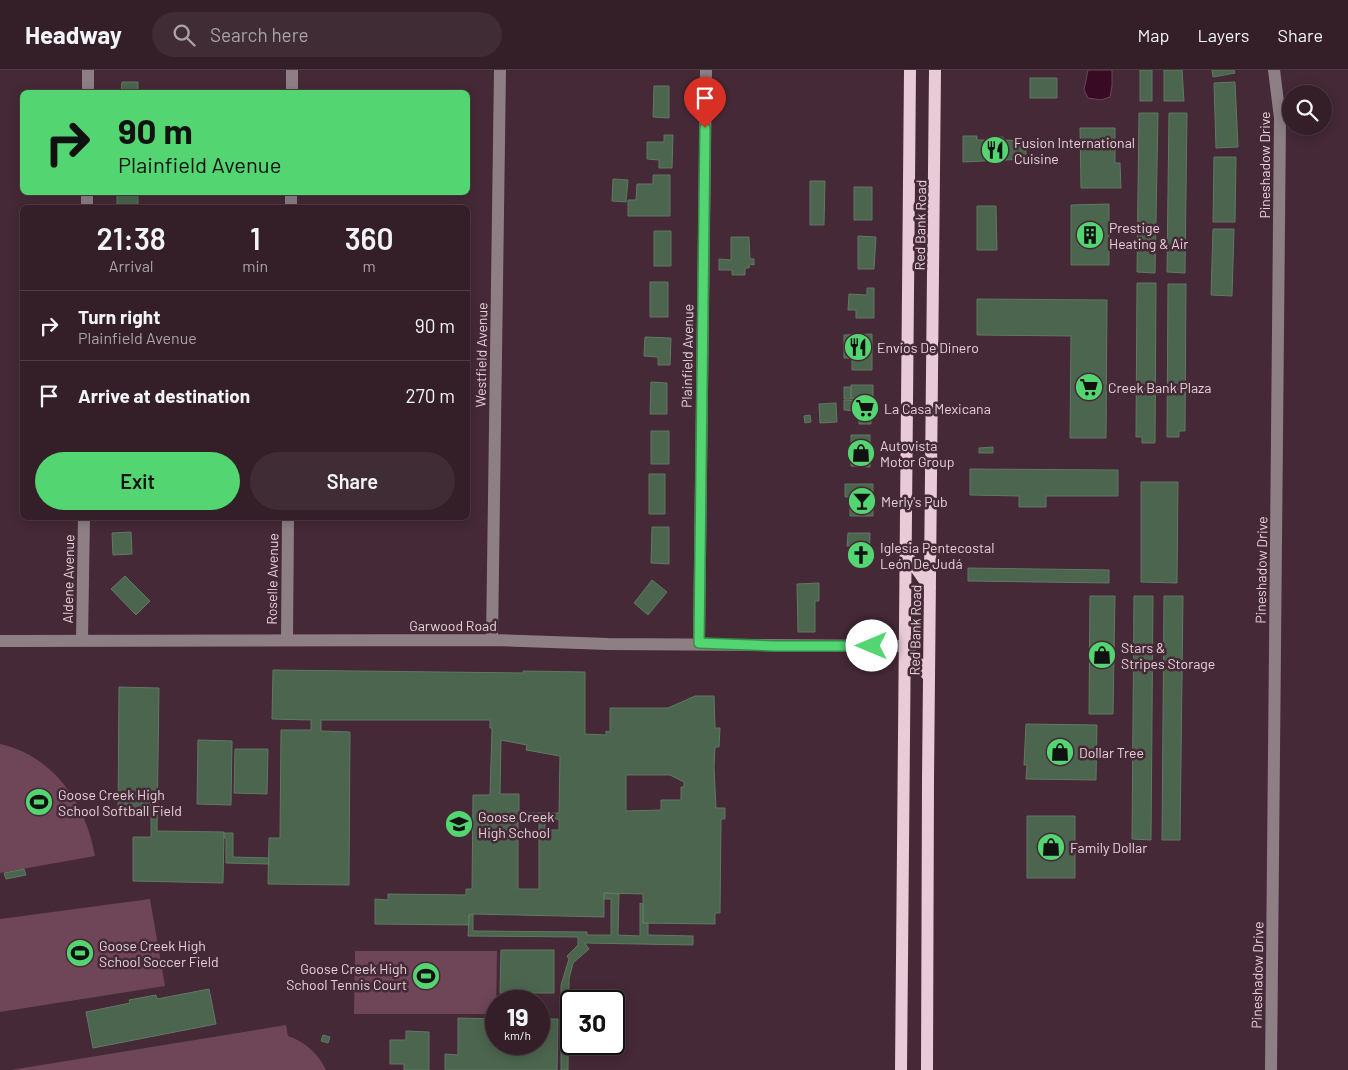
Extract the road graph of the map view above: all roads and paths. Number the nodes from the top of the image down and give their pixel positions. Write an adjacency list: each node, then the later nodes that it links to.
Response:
1 (88, 70): 8 (street)
2 (292, 70): 9 (street)
3 (500, 70): 16 (street, Westfield Avenue)
4 (706, 70): 18 (street, Plainfield Avenue)
5 (910, 70): 12 (main road, Red Bank Road)
6 (936, 70): 13 (main road, Red Bank Road)
7 (1274, 70): 23 (street, Pineshadow Drive)
8 (88, 90)
9 (292, 90)
10 (84, 520): 14 (street, Aldene Avenue)
11 (288, 520): 15 (street, Roselle Avenue)
12 (906, 554): 13 (main road); 19 (main road, Red Bank Road)
13 (930, 588): 20 (main road, Red Bank Road)
14 (82, 640): 15 (street, Garwood Road); 17 (street, Garwood Road)
15 (287, 640): 16 (street, Garwood Road)
16 (492, 640): 18 (street, Garwood Road)
17 (0, 641)
18 (699, 643): 19 (street, Garwood Road)
19 (905, 646): 20 (main road); 21 (main road, Red Bank Road)
20 (929, 677): 22 (main road, Red Bank Road)
21 (901, 1070)
22 (927, 1070)
23 (1271, 1070)

